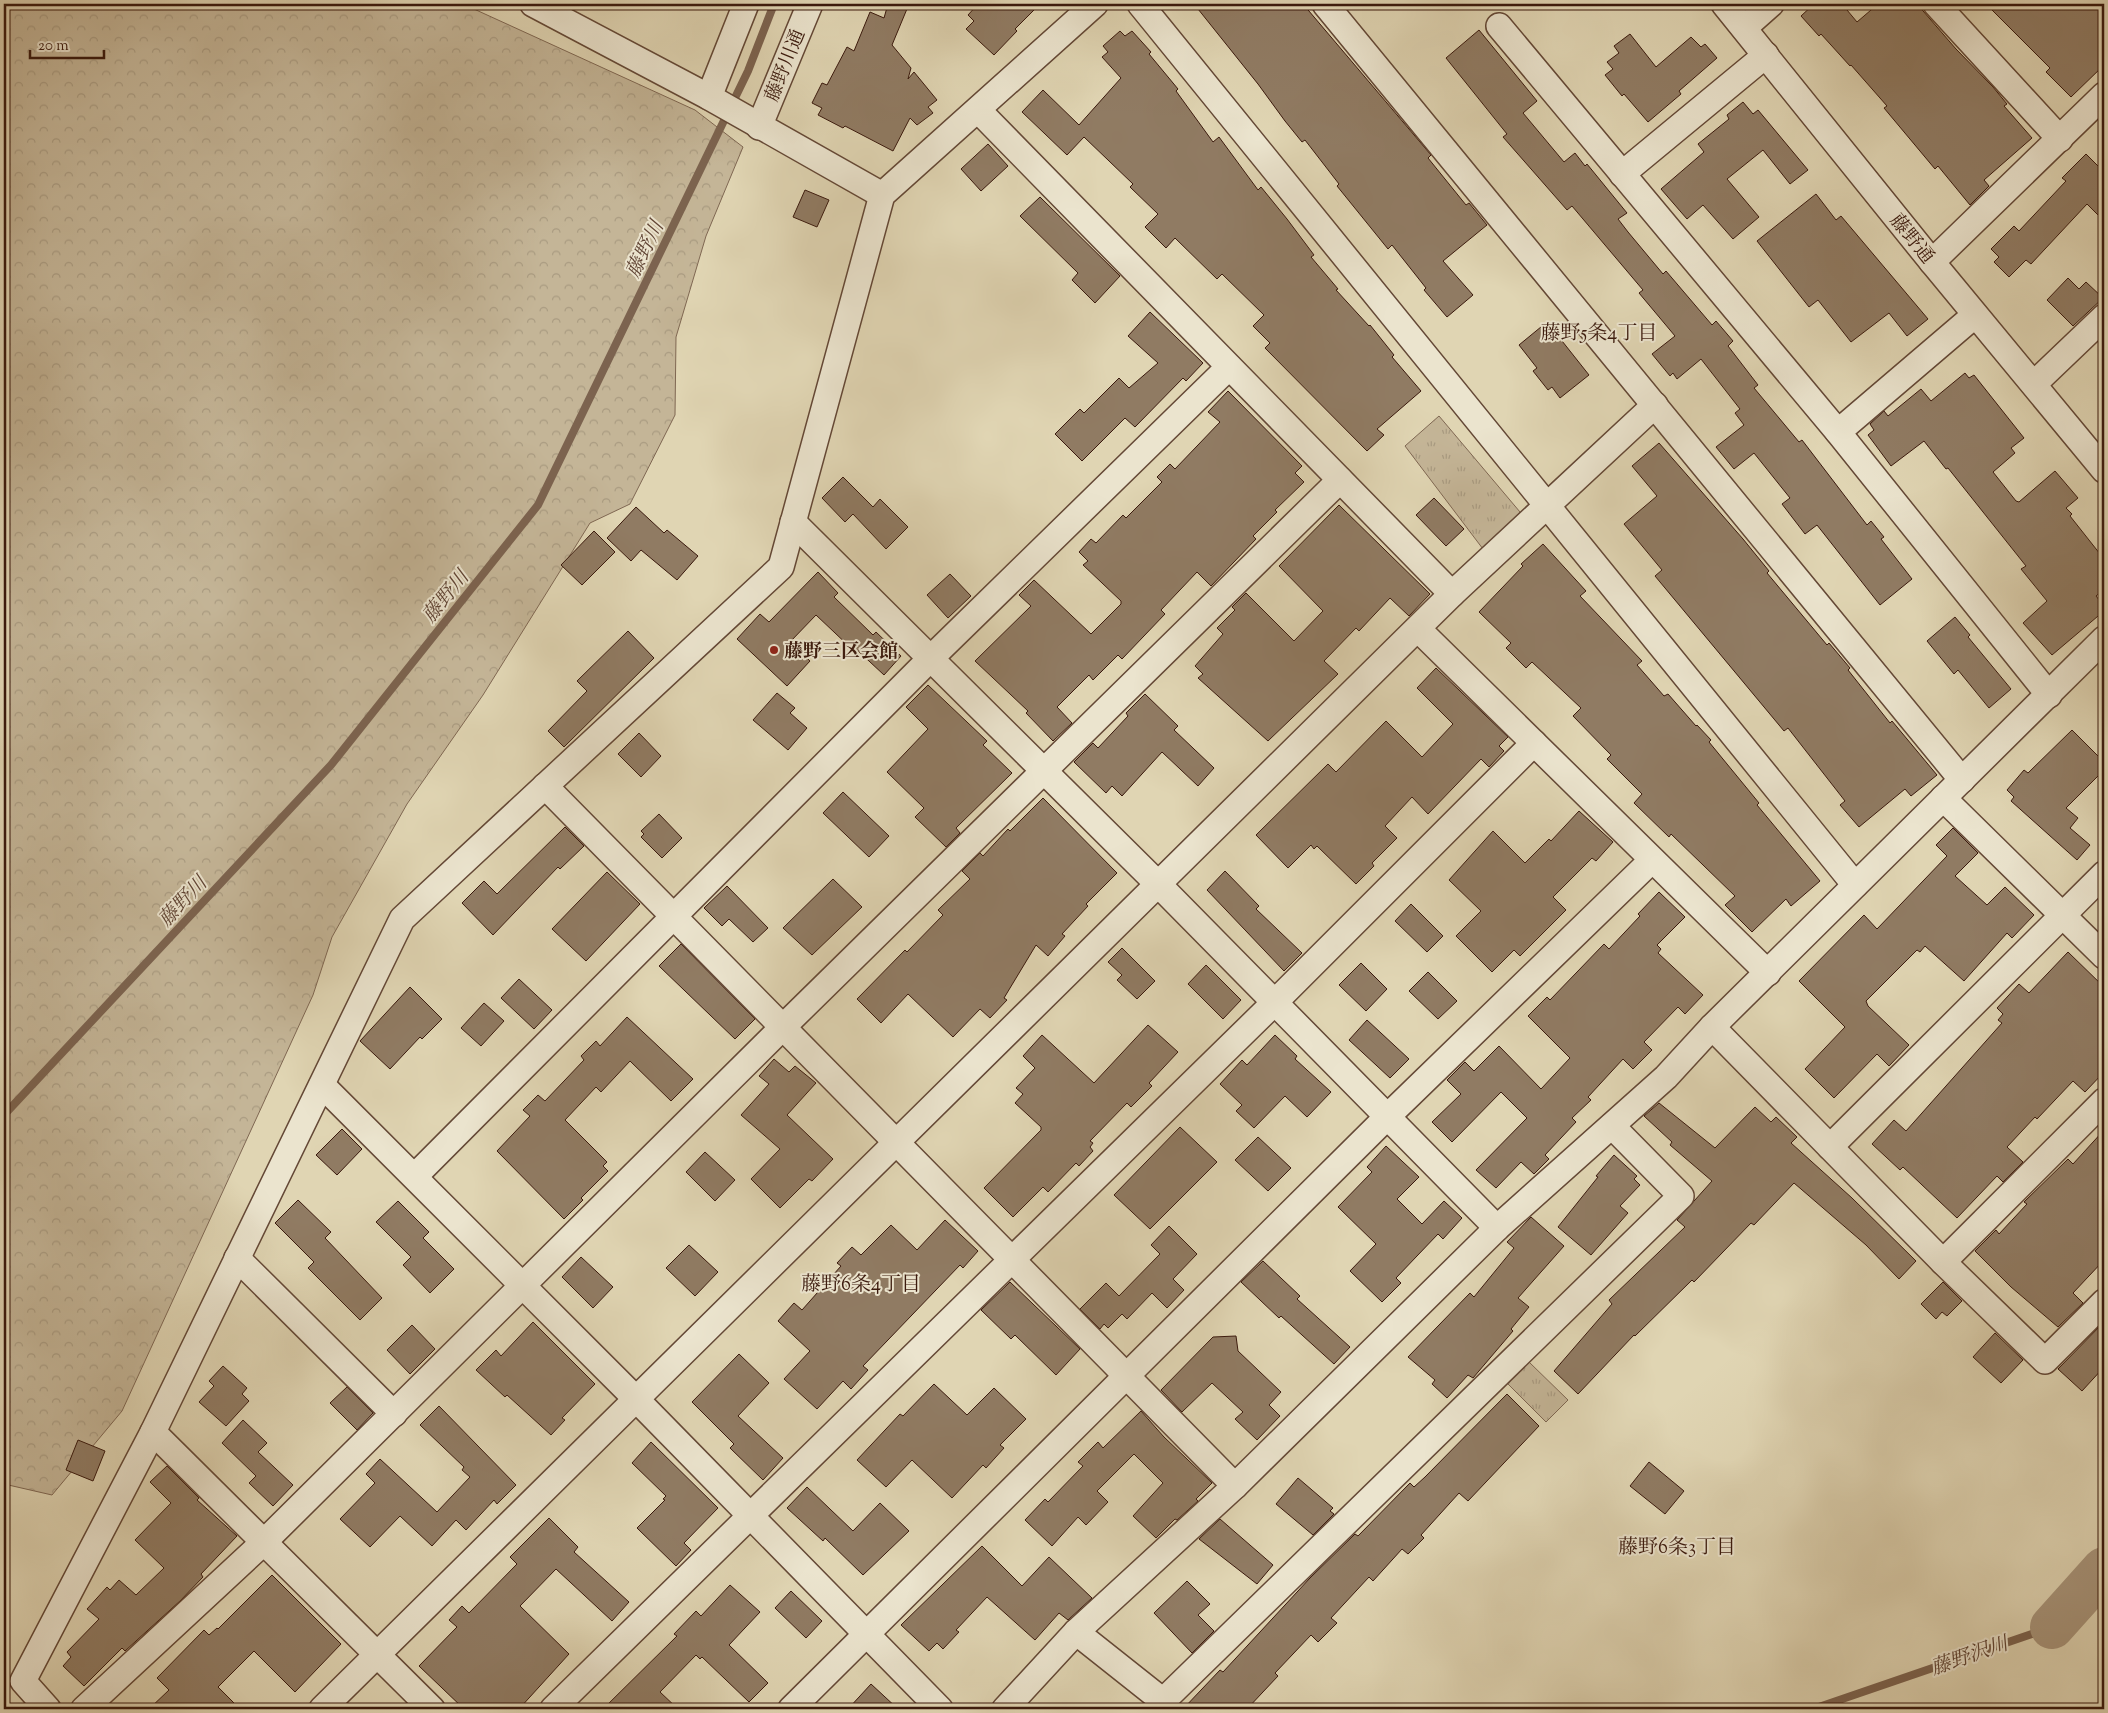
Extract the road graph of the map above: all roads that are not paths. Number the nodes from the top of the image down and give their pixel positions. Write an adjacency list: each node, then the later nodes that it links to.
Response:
1 (533, 4): 14 (street)
2 (746, 4): 14 (street)
3 (810, 4): 16 (street, 藤野川通)
4 (1095, 4): 15 (street)
5 (1140, 4): 29 (street)
6 (1325, 4): 25 (street)
7 (1724, 4): 11 (street, 藤野通)
8 (1771, 4): 11 (street)
9 (1936, 4): 17 (street)
10 (1499, 26): 18 (street)
11 (1744, 28): 12 (street, 藤野通)
12 (1766, 54): 18 (street); 20 (street, 藤野通)
13 (2104, 95): 17 (street)
14 (709, 97): 16 (street)
15 (978, 110): 19 (street); 23 (street)
16 (759, 127): 19 (street)
17 (2060, 139): 20 (street)
18 (1622, 174): 26 (street)
19 (882, 195): 30 (street)
20 (1932, 262): 21 (street, 藤野通)
21 (1975, 314): 24 (street, 藤野通); 26 (street)
22 (2104, 317): 24 (street)
23 (1230, 366): 28 (street); 34 (street)
24 (2034, 384): 27 (street, 藤野通)
25 (1655, 405): 29 (street); 38 (street)
26 (1838, 432): 35 (street)
27 (2104, 470)
28 (1340, 480): 31 (street); 37 (street)
29 (1548, 504): 31 (street); 44 (street)
30 (793, 522): 34 (street); 39 (street)
31 (1452, 594): 32 (street)
32 (1418, 629): 36 (street); 43 (street)
33 (2104, 640): 35 (street)
34 (930, 659): 37 (street); 46 (street)
35 (2049, 695): 38 (street)
36 (1534, 743): 41 (street); 49 (street)
37 (1044, 772): 43 (street); 50 (street)
38 (1962, 780): 40 (street)
39 (545, 786): 46 (street); 52 (street)
40 (1943, 798): 44 (street); 45 (street)
41 (1652, 860): 48 (street); 54 (street)
42 (2104, 874): 45 (street)
43 (1158, 884): 49 (street); 56 (street)
44 (1855, 885): 48 (street)
45 (2062, 914): 47 (street); 57 (street)
46 (673, 917): 50 (street); 58 (street)
47 (2104, 956)
48 (1768, 973): 51 (street)
49 (1274, 1003): 54 (street); 61 (street)
50 (784, 1026): 56 (street); 63 (street)
51 (1712, 1027): 55 (street); 57 (street)
52 (322, 1085): 58 (street); 60 (street)
53 (2104, 1101): 62 (street)
54 (1388, 1117): 59 (street); 65 (street)
55 (1612, 1126): 59 (street); 72 (street)
56 (897, 1141): 61 (street); 66 (street)
57 (1830, 1147): 62 (street)
58 (415, 1176): 63 (street)
59 (1497, 1228): 69 (street)
60 (237, 1258): 67 (street); 68 (street)
61 (1013, 1258): 65 (street); 70 (street)
62 (1943, 1262): 64 (street)
63 (523, 1287): 66 (street); 67 (street)
64 (2104, 1302)
65 (1127, 1376): 69 (street); 73 (street)
66 (636, 1399): 70 (street); 74 (street)
67 (394, 1414): 71 (street)
68 (153, 1432): 71 (street); 75 (street)
69 (1236, 1486): 72 (street)
70 (751, 1516): 73 (street); 79 (street)
71 (265, 1541): 74 (street); 76 (street)
72 (1076, 1632): 82 (street)
73 (867, 1634): 80 (street); 81 (street)
74 (378, 1655): 77 (street); 78 (street)
75 (48, 1709)
76 (84, 1709)
77 (322, 1709)
78 (432, 1709)
79 (552, 1709)
80 (791, 1709)
81 (940, 1709)
82 (1005, 1709)

